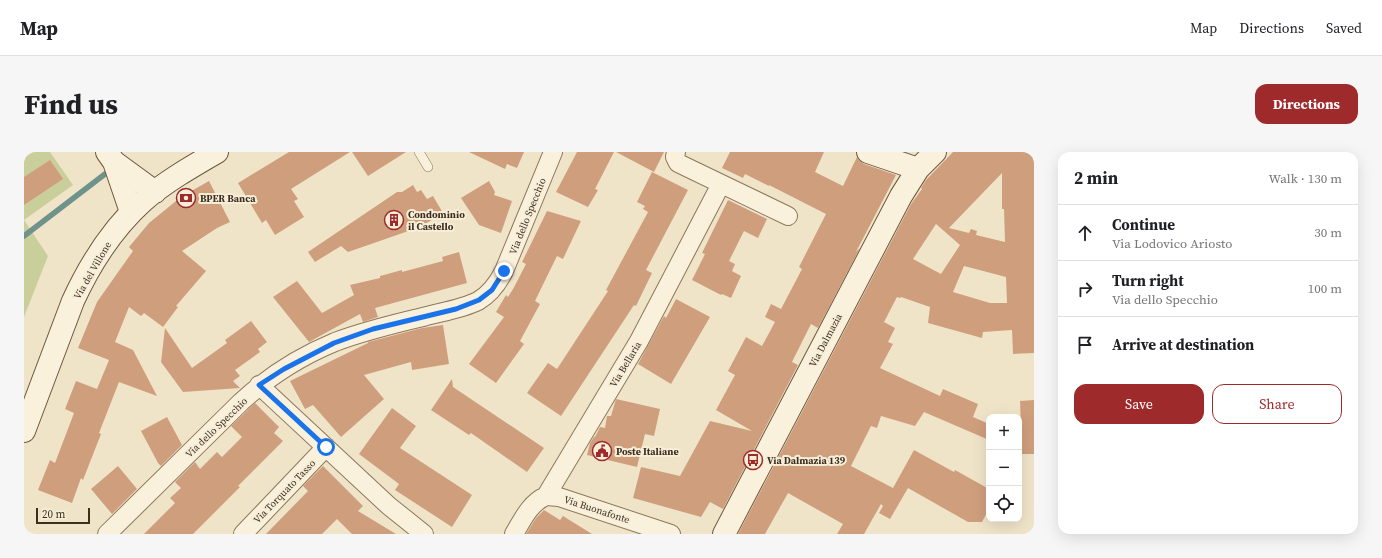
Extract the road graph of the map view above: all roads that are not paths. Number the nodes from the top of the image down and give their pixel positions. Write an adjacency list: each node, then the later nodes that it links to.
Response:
1 (217, 152): 11 (street, Via del Villone)
2 (419, 152): 8 (lane)
3 (553, 152): 14 (street, Via dello Specchio)
4 (868, 152): 9 (street)
5 (935, 152): 9 (street, Via Dalmazia)
6 (110, 157): 11 (street); 12 (street)
7 (677, 158): 10 (street)
8 (428, 167)
9 (918, 169): 23 (street, Via Dalmazia)
10 (721, 184): 13 (street); 17 (street, Via Bellaria)
11 (155, 192): 12 (street, Via del Villone)
12 (131, 212): 15 (street, Via del Villone)
13 (788, 216)
14 (259, 385): 16 (street); 18 (street, Via dello Specchio)
15 (24, 431)
16 (326, 447): 19 (street, Via Torquato Tasso); 20 (street)
17 (546, 496): 21 (street, Via Bellaria); 22 (street, Via Buonafonte)
18 (107, 534)
19 (242, 534)
20 (424, 534)
21 (514, 534)
22 (671, 534)
23 (724, 534)

